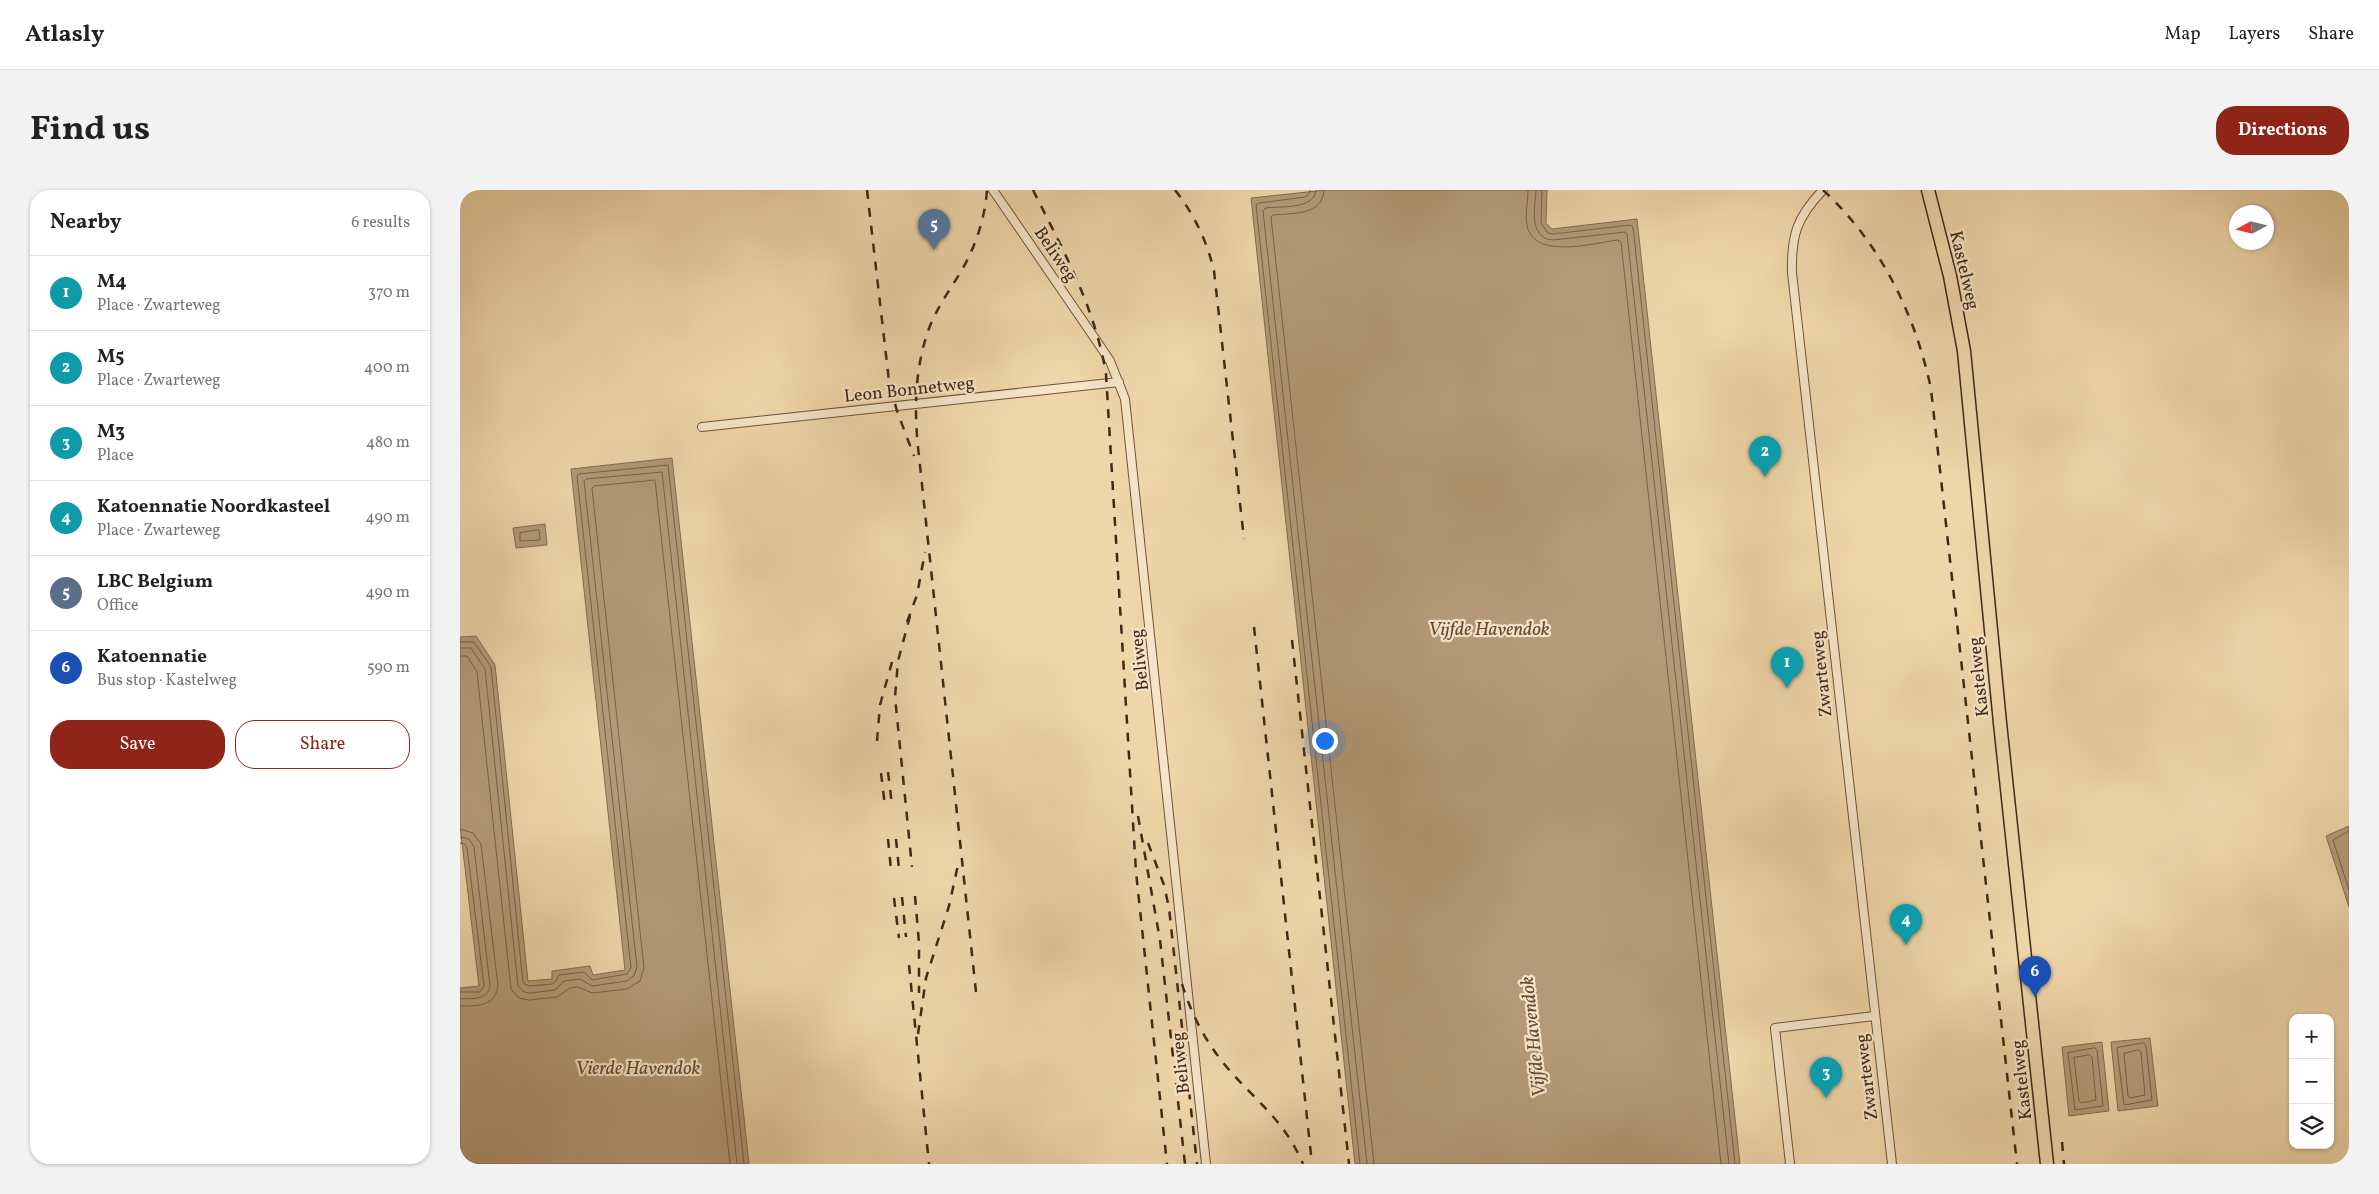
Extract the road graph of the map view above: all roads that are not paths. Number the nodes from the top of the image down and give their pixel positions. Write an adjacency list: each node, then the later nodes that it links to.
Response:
1 (993, 190): 4 (street, Beliweg)
2 (1823, 190): 6 (street, Zwarteweg)
3 (1928, 190): 10 (main road, Kastelweg)
4 (1119, 382): 5 (street, Leon Bonnetweg); 7 (street, Beliweg)
5 (702, 427)
6 (1874, 1016): 8 (street); 9 (street, Zwarteweg)
7 (1206, 1164)
8 (1790, 1164)
9 (1892, 1164)
10 (2048, 1164)

